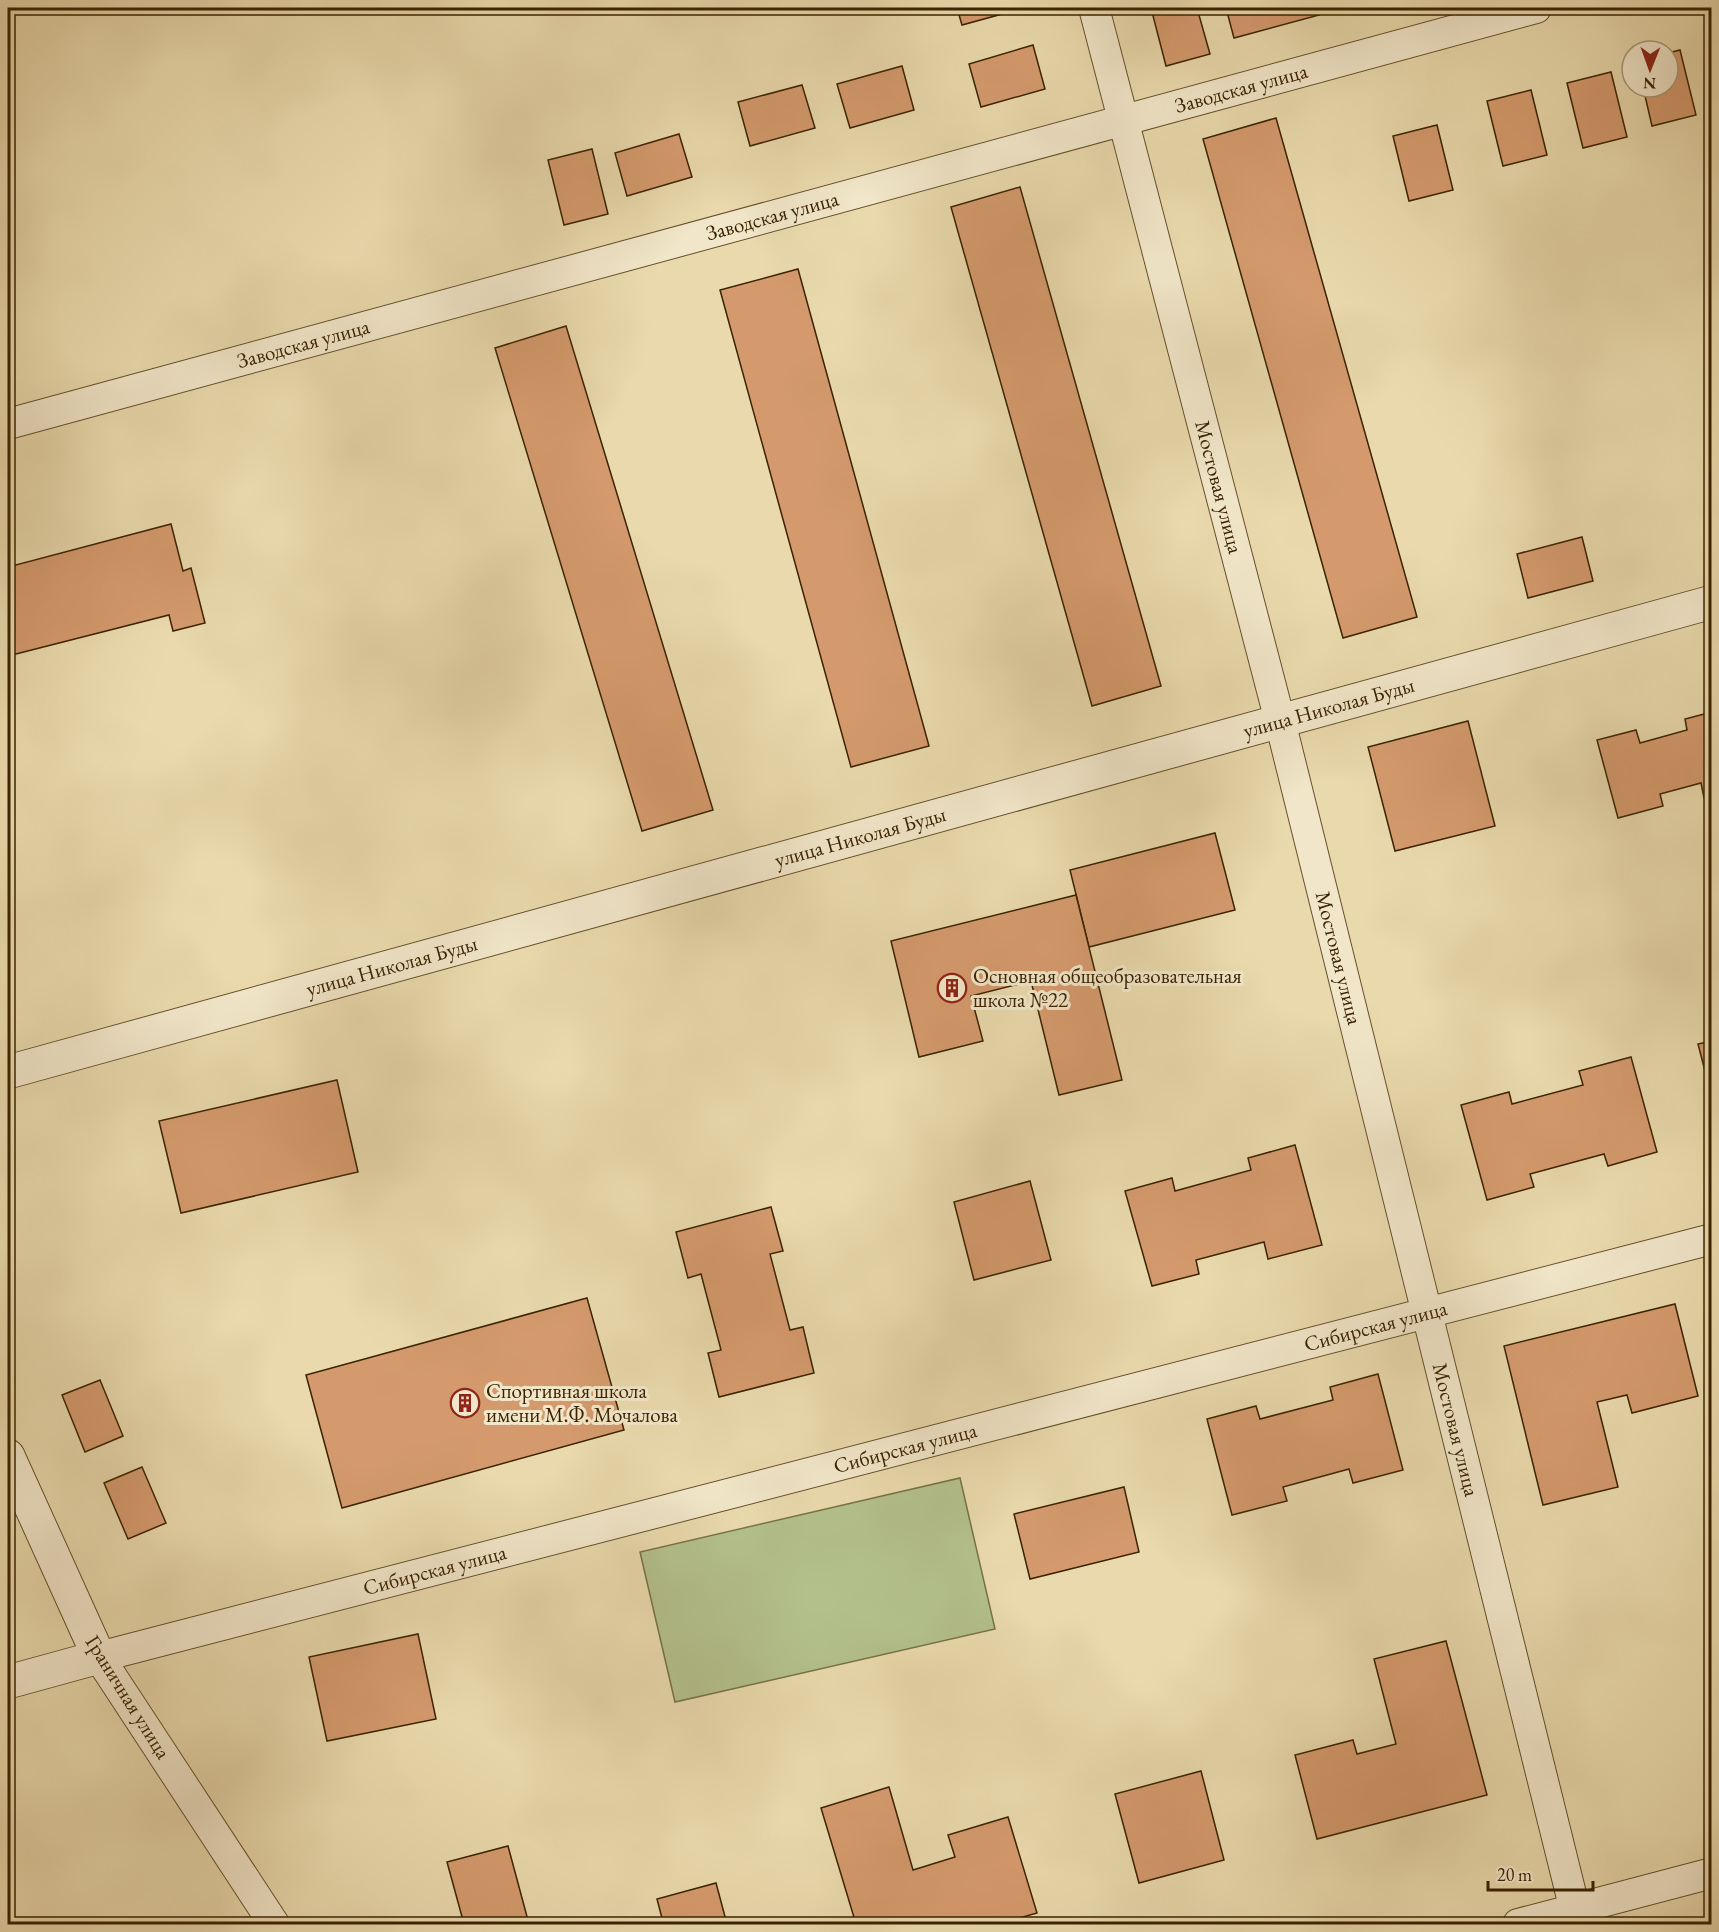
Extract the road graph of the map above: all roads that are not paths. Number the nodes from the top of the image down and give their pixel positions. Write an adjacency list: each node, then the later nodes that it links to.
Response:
1 (1094, 8): 3 (street, Мостовая улица)
2 (1536, 8): 3 (street, Заводская улица)
3 (1123, 120): 4 (street, Заводская улица); 6 (street, Мостовая улица)
4 (8, 424)
5 (1712, 602): 6 (street, улица Николая Буды)
6 (1280, 721): 7 (street, улица Николая Буды); 9 (street, Мостовая улица)
7 (8, 1072)
8 (1712, 1239): 9 (street, Сибирская улица)
9 (1426, 1311): 11 (street, Сибирская улица); 14 (street, Мостовая улица)
10 (8, 1455): 11 (street, Граничная улица)
11 (99, 1657): 12 (street); 15 (street, Граничная улица)
12 (8, 1682)
13 (1712, 1874): 14 (street)
14 (1575, 1910): 16 (street)
15 (274, 1924)
16 (1518, 1924)

